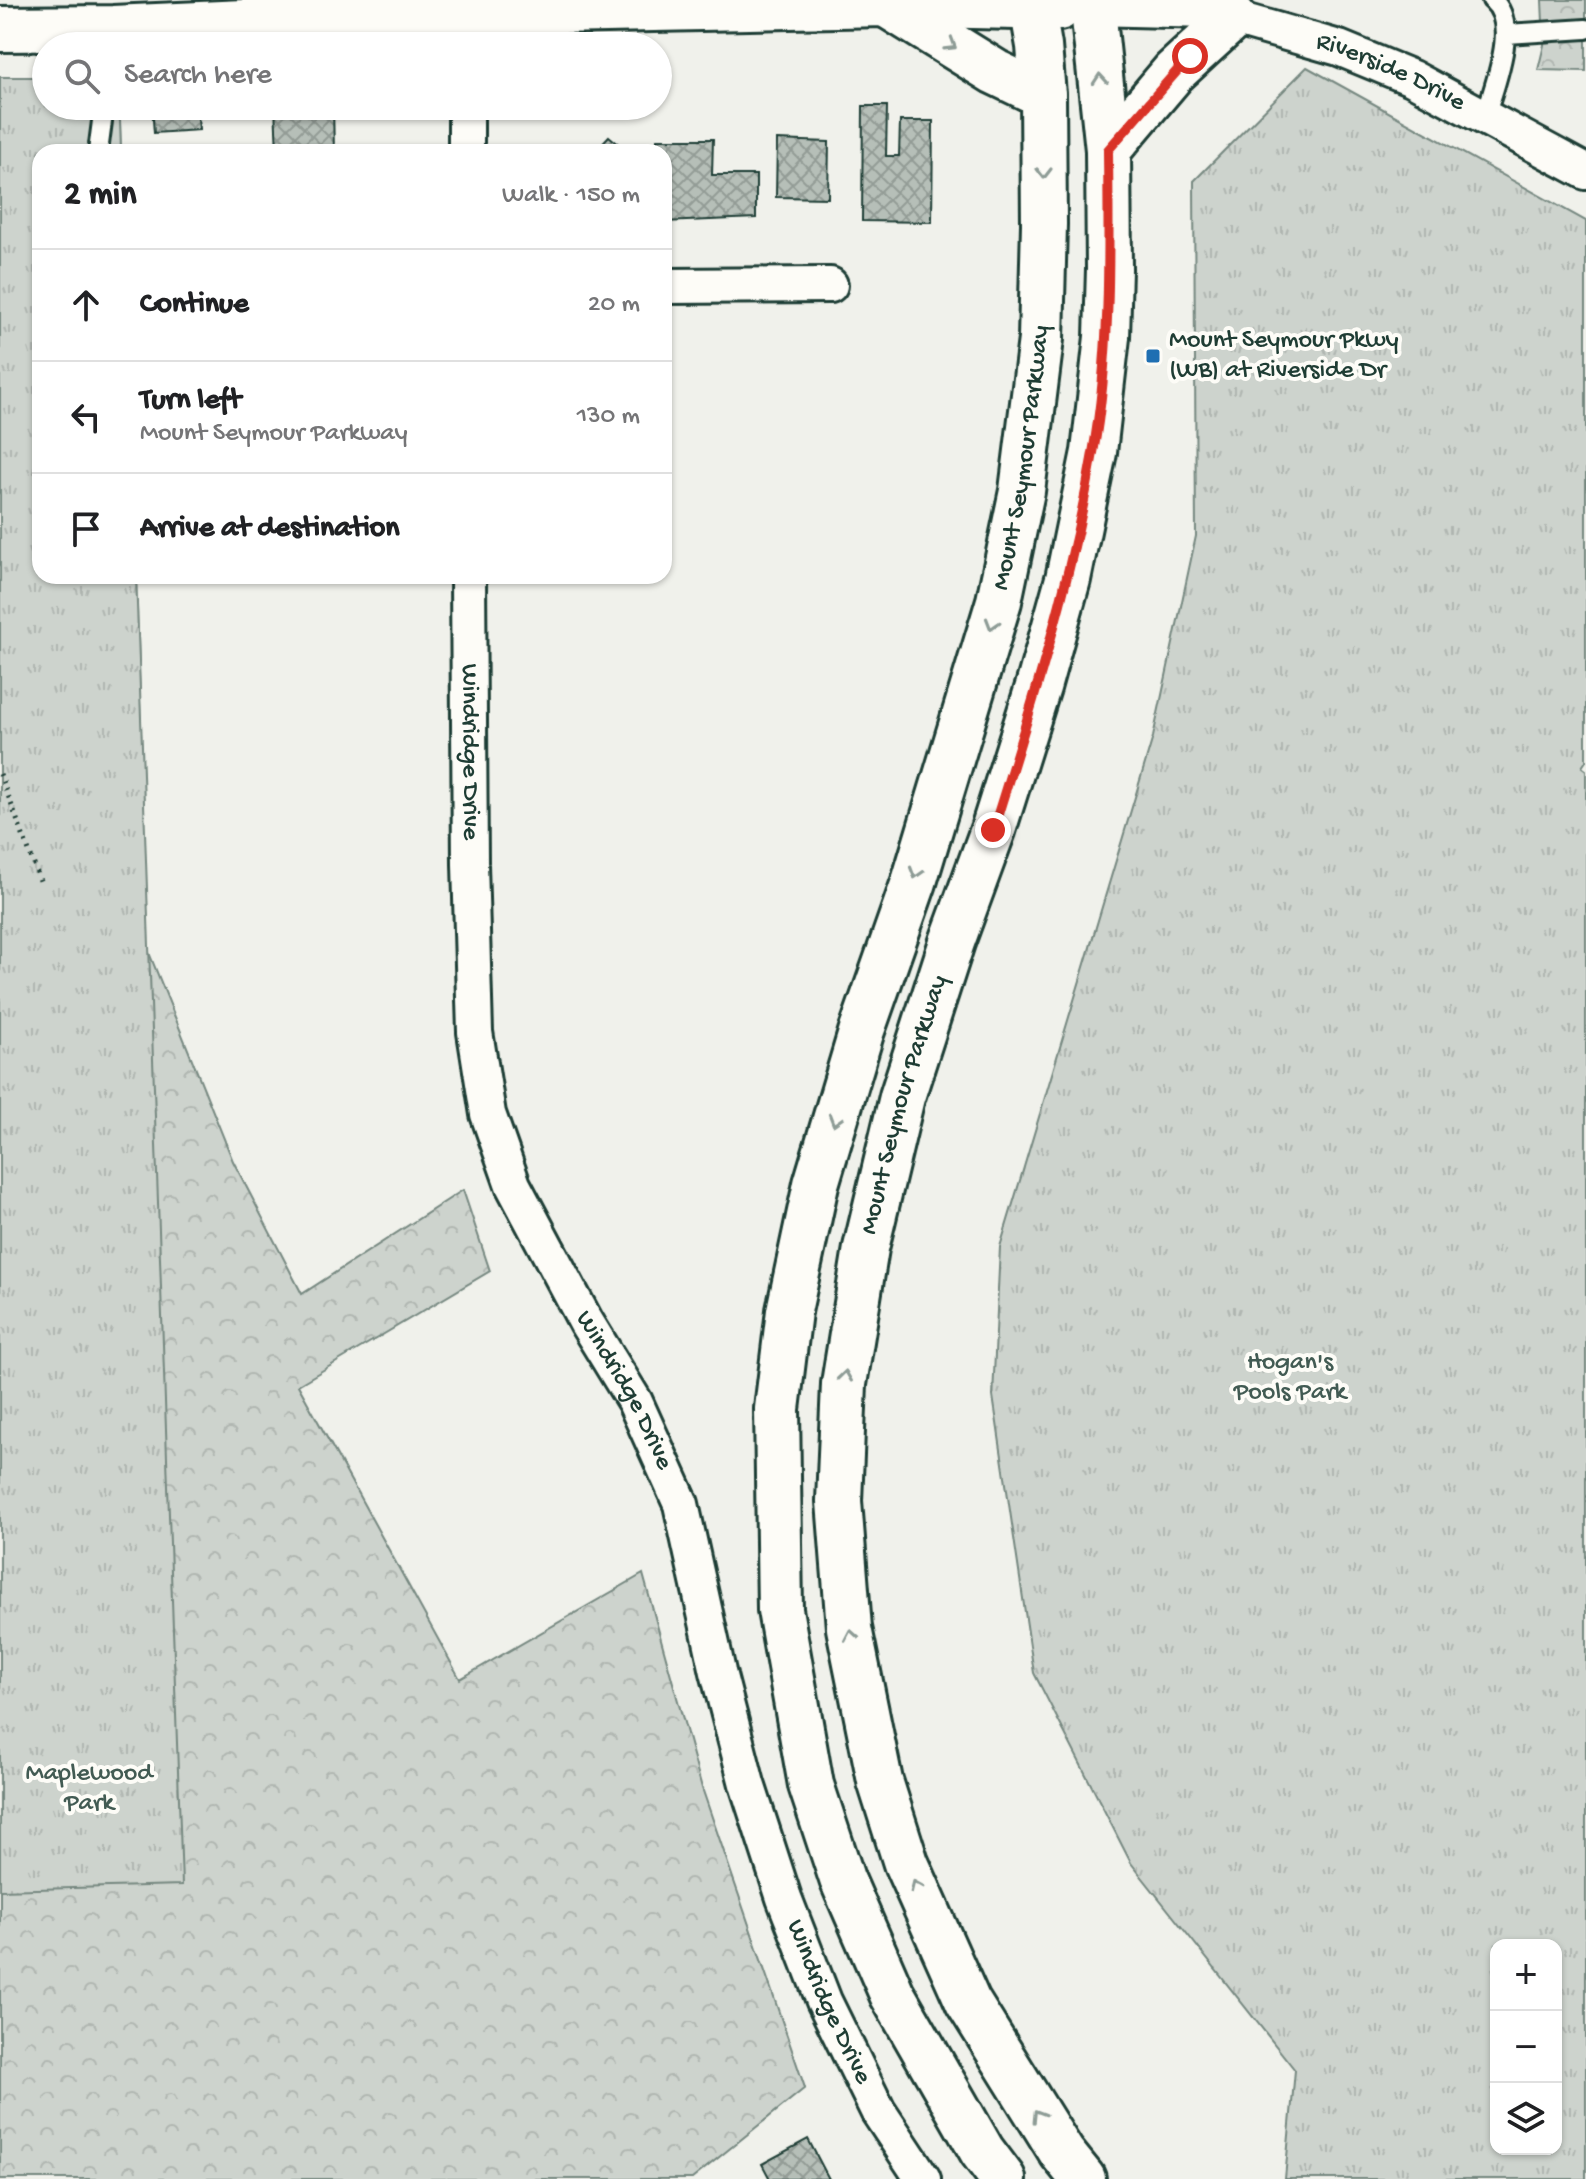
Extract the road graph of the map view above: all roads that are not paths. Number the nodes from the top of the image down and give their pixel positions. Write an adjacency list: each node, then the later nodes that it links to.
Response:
1 (1492, 0): 11 (lane)
2 (887, 2): 3 (main road, Riverside Drive); 6 (main road, Riverside Drive); 12 (main road, one-way to 12)
3 (1031, 4): 4 (main road, Riverside Drive); 12 (main road, Mount Seymour Parkway)
4 (1092, 4): 5 (street, Riverside Drive); 18 (main road, Mount Seymour Parkway, one-way to 4)
5 (1214, 9): 13 (street, Riverside Drive); 18 (main road)
6 (464, 20): 10 (main road, Riverside Drive)
7 (0, 29): 9 (main road, Riverside Drive)
8 (1586, 29): 11 (lane)
9 (42, 32)
10 (179, 32)
11 (1506, 34): 13 (lane)
12 (1043, 95): 24 (main road, Mount Seymour Parkway, one-way to 24)
13 (1489, 103): 19 (street, Riverside Drive)
14 (102, 120): 16 (lane)
15 (466, 120): 17 (street)
16 (99, 144)
17 (466, 144)
18 (1108, 150): 25 (main road, Mount Seymour Parkway, one-way to 18)
19 (1586, 172)
20 (830, 285): 21 (street)
21 (672, 286)
22 (468, 584): 23 (street, Windridge Drive)
23 (923, 2179)
24 (1003, 2179)
25 (1083, 2179)

